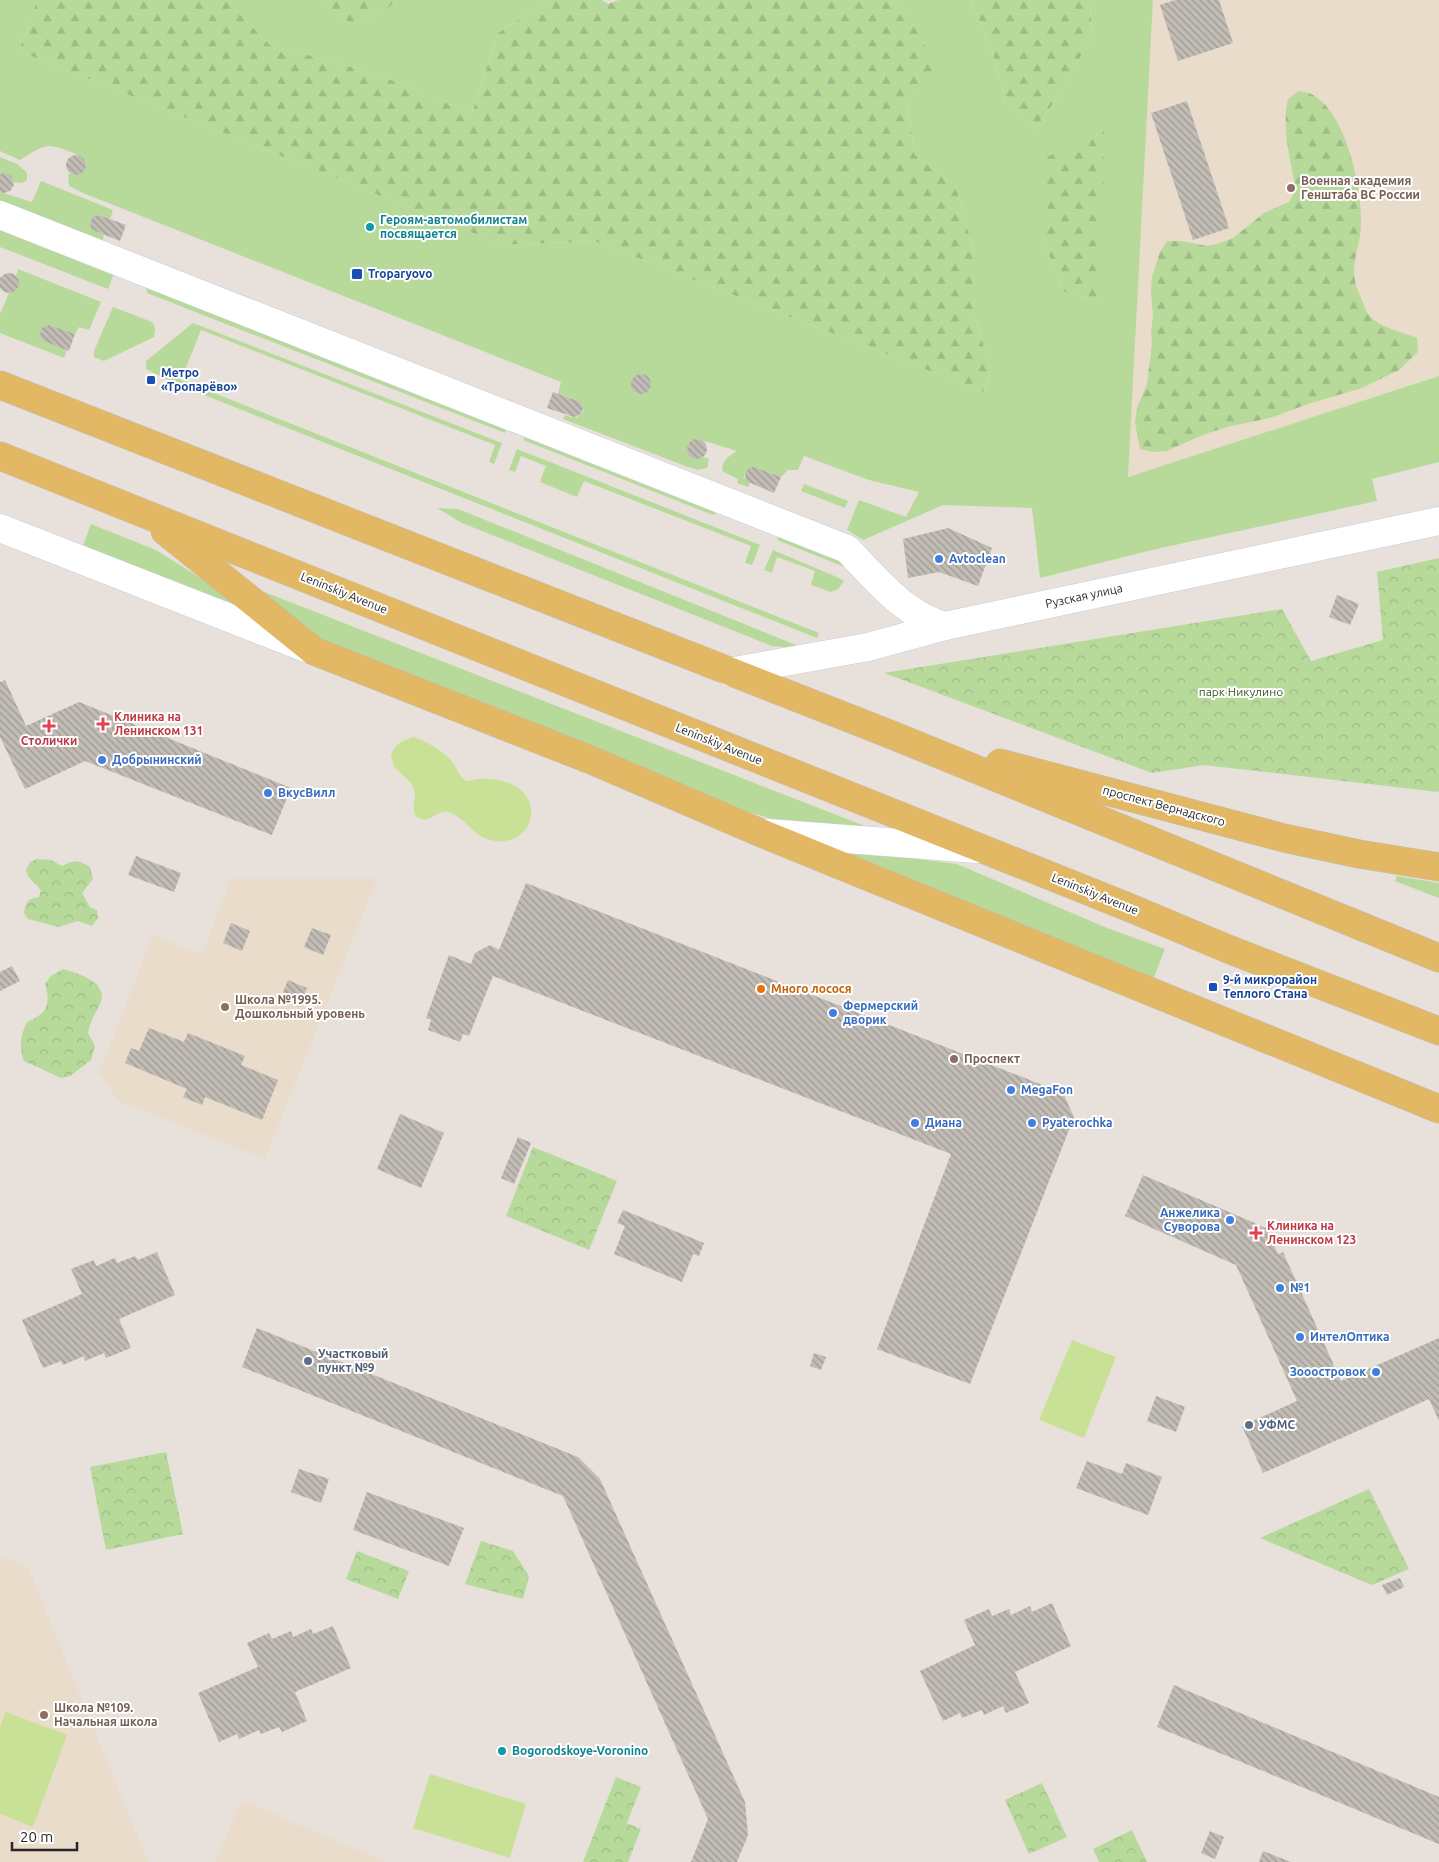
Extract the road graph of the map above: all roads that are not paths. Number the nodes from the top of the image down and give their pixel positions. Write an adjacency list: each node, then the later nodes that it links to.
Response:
1 (0, 215): 7 (street)
2 (0, 385): 9 (main road)
3 (0, 456): 4 (main road, Leninskiy Avenue)
4 (144, 513): 8 (main road); 12 (main road, Leninskiy Avenue)
5 (1439, 520): 7 (street, Рузская улица)
6 (0, 528): 8 (street)
7 (945, 626): 9 (street, Рузская улица)
8 (314, 651): 11 (main road)
9 (729, 672): 10 (main road)
10 (892, 735): 13 (main road, проспект Вернадского); 14 (main road)
11 (761, 832): 12 (street); 16 (main road)
12 (984, 850): 15 (main road, Leninskiy Avenue)
13 (1439, 867)
14 (1439, 958)
15 (1439, 1031)
16 (1439, 1108)

